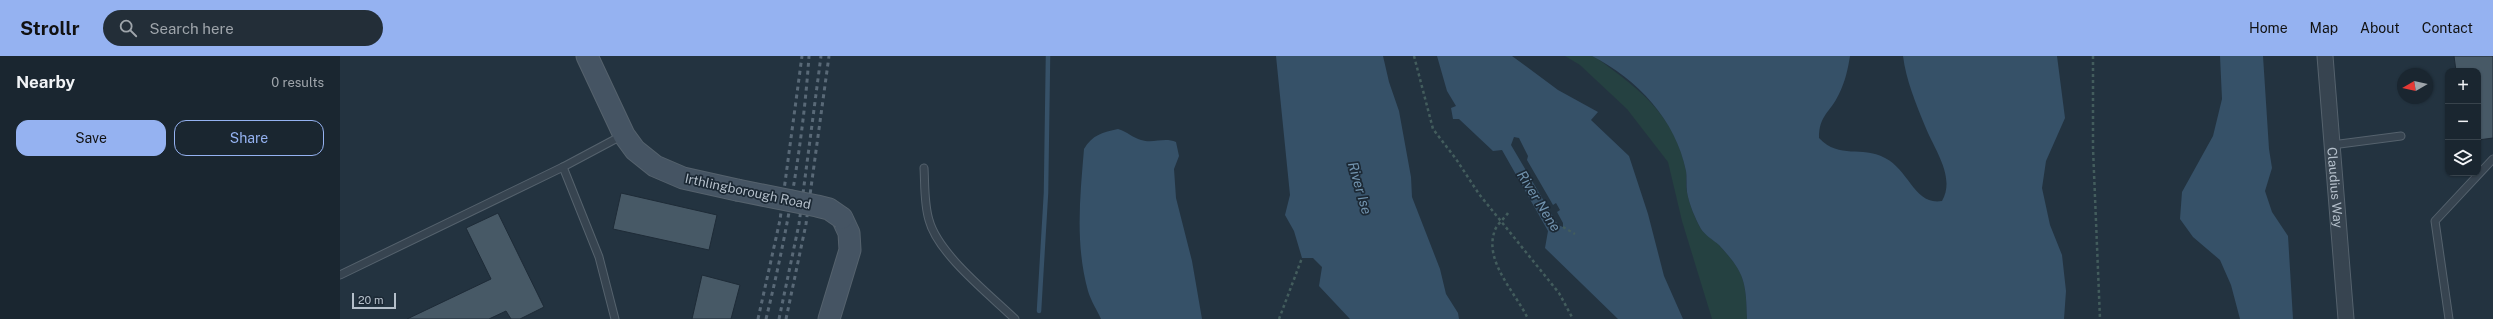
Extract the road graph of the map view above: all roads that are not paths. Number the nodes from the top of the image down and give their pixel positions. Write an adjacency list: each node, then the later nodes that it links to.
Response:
1 (587, 56): 3 (main road, Irthlingborough Road)
2 (2325, 56): 5 (street, Claudius Way)
3 (624, 135): 7 (lane); 11 (main road, Irthlingborough Road, bridge)
4 (2401, 136): 5 (lane)
5 (2332, 145): 13 (street, Claudius Way)
6 (2493, 159): 14 (lane)
7 (564, 167): 9 (lane); 10 (lane)
8 (924, 168): 12 (lane)
9 (340, 275)
10 (615, 319)
11 (829, 319)
12 (1015, 319)
13 (2346, 319)
14 (2449, 319)

